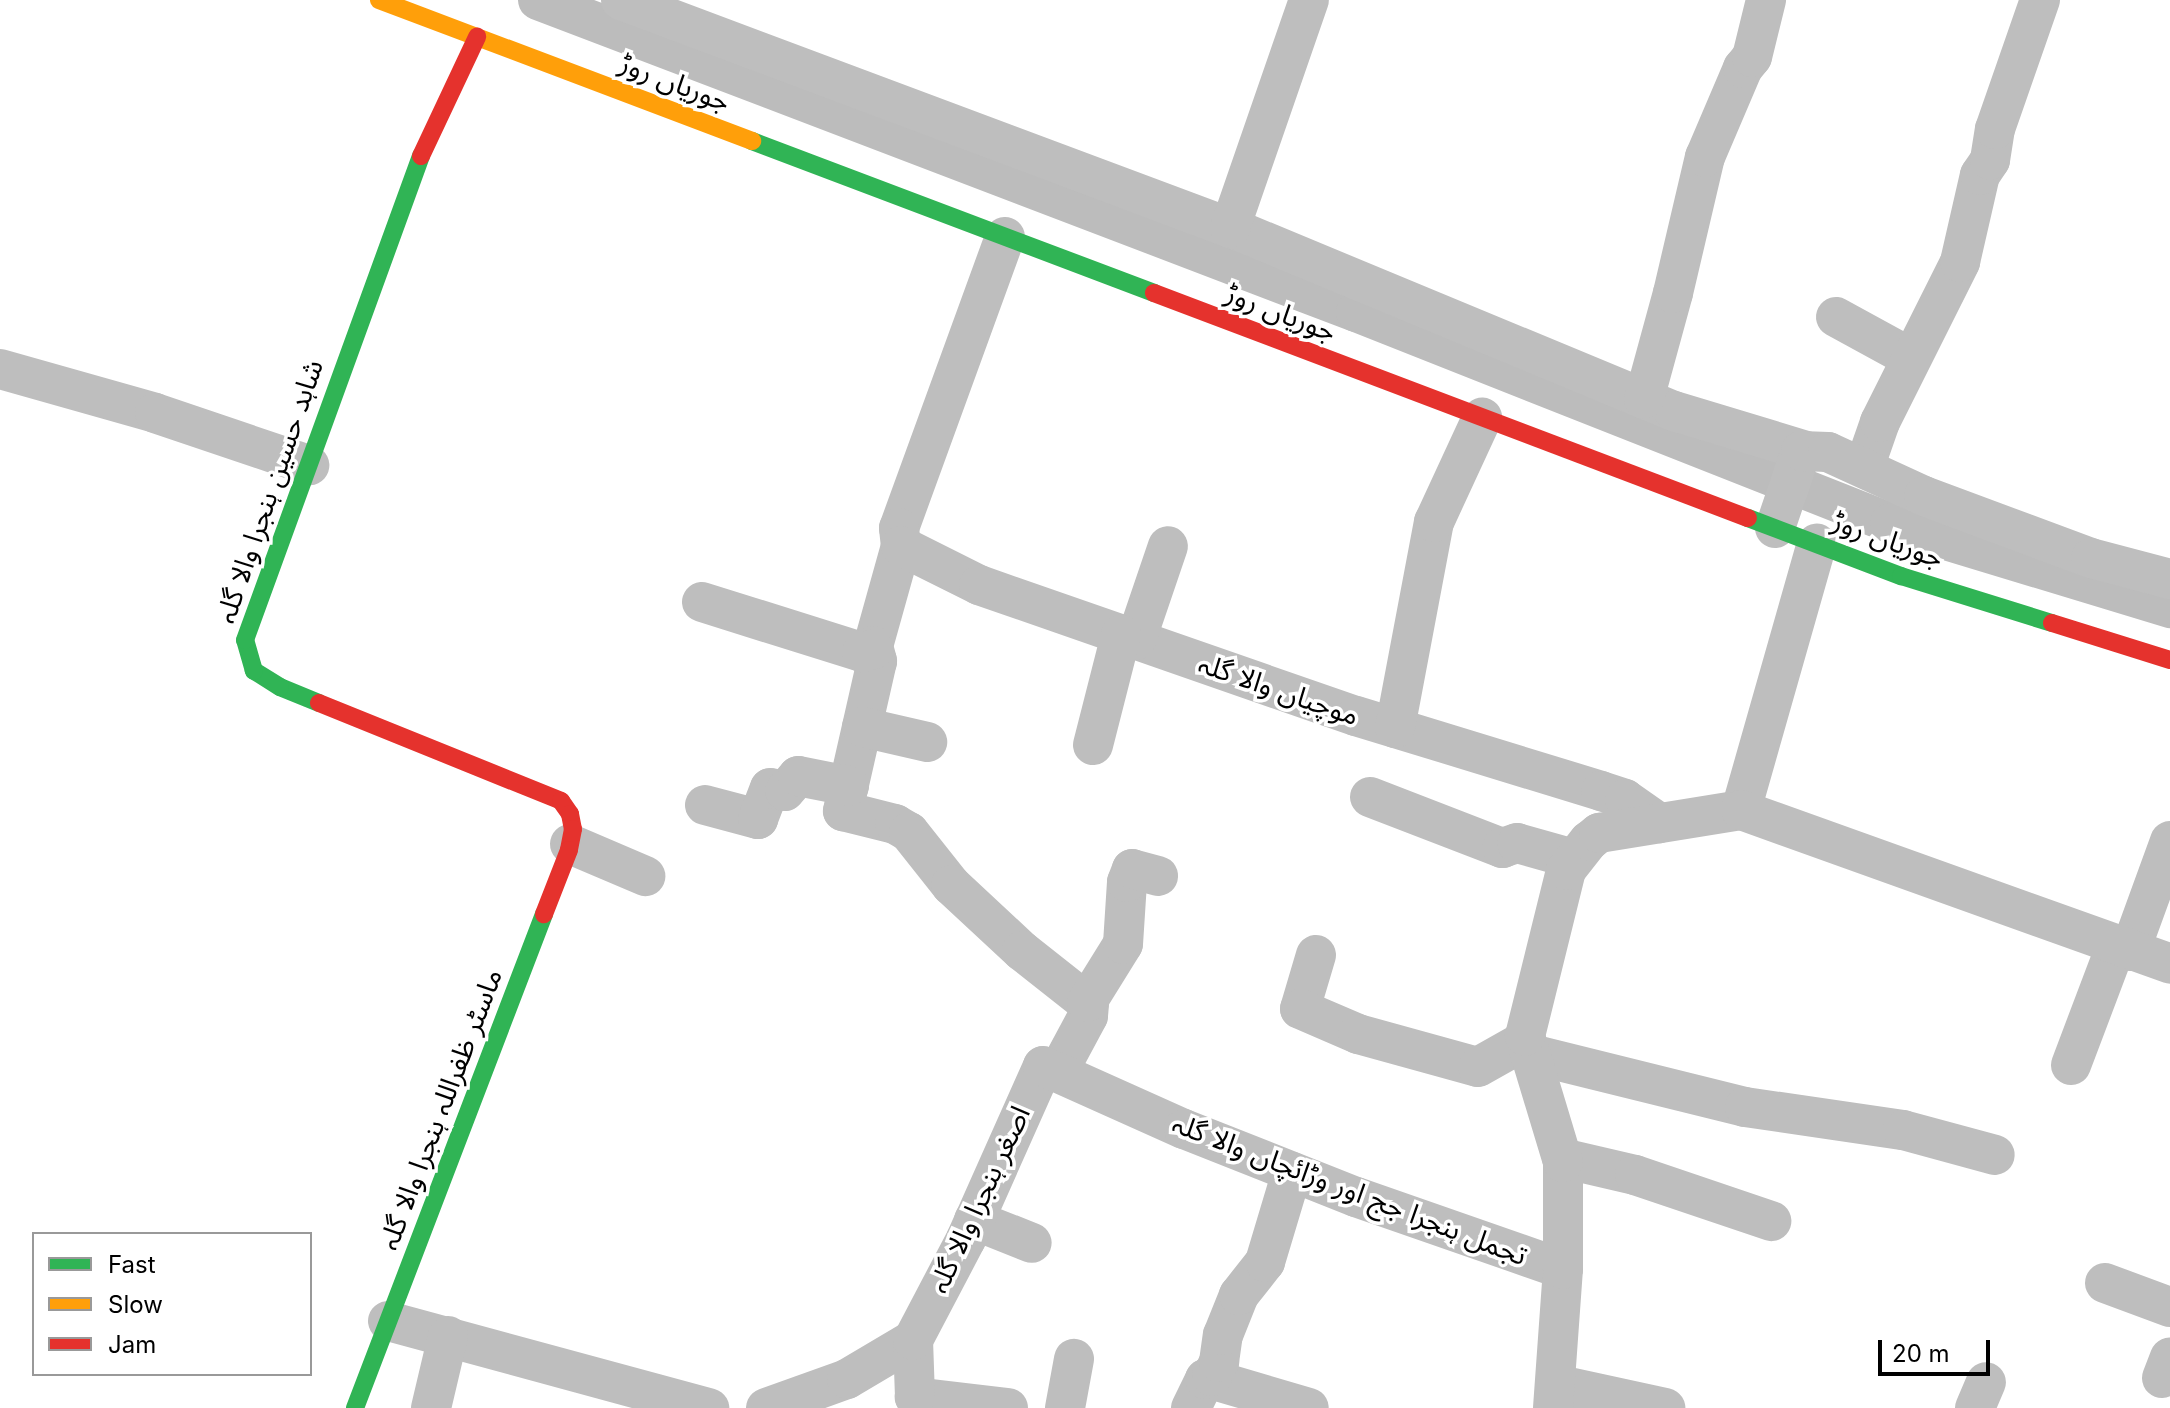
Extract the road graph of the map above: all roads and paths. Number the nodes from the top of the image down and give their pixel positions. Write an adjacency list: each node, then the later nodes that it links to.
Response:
1 (379, 0): 6 (street, جوریاں روڑ)
2 (621, 0): 7 (street)
3 (1309, 0): 7 (street)
4 (1766, 0): 12 (street)
5 (2040, 0): 10 (street)
6 (477, 37): 8 (street, جوریاں روڑ); 15 (street, شاہد حسین ہنجرا والا گلہ)
7 (1230, 228): 12 (street)
8 (1005, 237): 13 (street, جوریاں روڑ); 19 (street)
9 (1836, 317): 10 (street)
10 (1911, 358): 16 (street)
11 (0, 369): 15 (street)
12 (1644, 399): 14 (street)
13 (1482, 418): 17 (street, جوریاں روڑ); 27 (street)
14 (1802, 461): 16 (street); 17 (street)
15 (309, 465): 36 (street, شاہد حسین ہنجرا والا گلہ)
16 (1864, 468): 21 (street)
17 (1778, 519): 18 (street, جوریاں روڑ)
18 (1817, 544): 25 (street, جوریاں روڑ); 34 (street)
19 (901, 546): 23 (street, موچیاں والا گلہ); 24 (street)
20 (1168, 546): 23 (street)
21 (2170, 579)
22 (702, 602): 24 (street)
23 (1129, 637): 27 (street, موچیاں والا گلہ); 29 (street)
24 (874, 649): 26 (street)
25 (2170, 660)
26 (862, 727): 28 (street); 30 (street)
27 (1395, 728): 31 (street, موچیاں والا گلہ)
28 (927, 742)
29 (1093, 745)
30 (849, 786): 33 (street); 44 (street)
31 (1601, 791): 35 (street, موچیاں والا گلہ); 38 (street)
32 (1370, 797): 38 (street)
33 (705, 805)
34 (1741, 810): 35 (street); 41 (street)
35 (1659, 823): 38 (street)
36 (572, 837): 39 (street); 57 (street, ماسٹر ظفراللہ ہنجرا والا گلہ)
37 (2170, 841): 41 (street)
38 (1582, 850): 45 (street)
39 (645, 876)
40 (1158, 876): 44 (street, اصغر ہنجرا والا گلہ)
41 (2123, 948): 43 (street); 46 (street)
42 (1316, 955): 45 (street)
43 (2170, 964)
44 (1087, 1002): 47 (street, اصغر ہنجرا والا گلہ)
45 (1528, 1047): 48 (street); 49 (street)
46 (2071, 1065)
47 (1055, 1068): 50 (street, تجمل ہنجرا جج اور وڑائچاں والا گلہ); 51 (street, اصغر ہنجرا والا گلہ)
48 (1995, 1155)
49 (1562, 1158): 52 (street); 54 (street)
50 (1292, 1172): 54 (street, تجمل ہنجرا جج اور وڑائچاں والا گلہ); 61 (street)
51 (974, 1220): 53 (street); 59 (street, اصغر ہنجرا والا گلہ)
52 (1771, 1221)
53 (1032, 1243)
54 (1563, 1269): 62 (street)
55 (2105, 1283): 56 (street)
56 (2170, 1307)
57 (388, 1321): 58 (street); 64 (street, ماسٹر ظفراللہ ہنجرا والا گلہ)
58 (448, 1336): 65 (street); 66 (street)
59 (913, 1340): 63 (street); 67 (street)
60 (1074, 1359): 69 (street)
61 (1199, 1393): 70 (street)
62 (1554, 1396): 71 (street)
63 (938, 1404): 68 (street)
64 (355, 1408)
65 (431, 1408)
66 (707, 1408)
67 (766, 1408)
68 (1008, 1408)
69 (1065, 1408)
70 (1309, 1408)
71 (1665, 1408)

